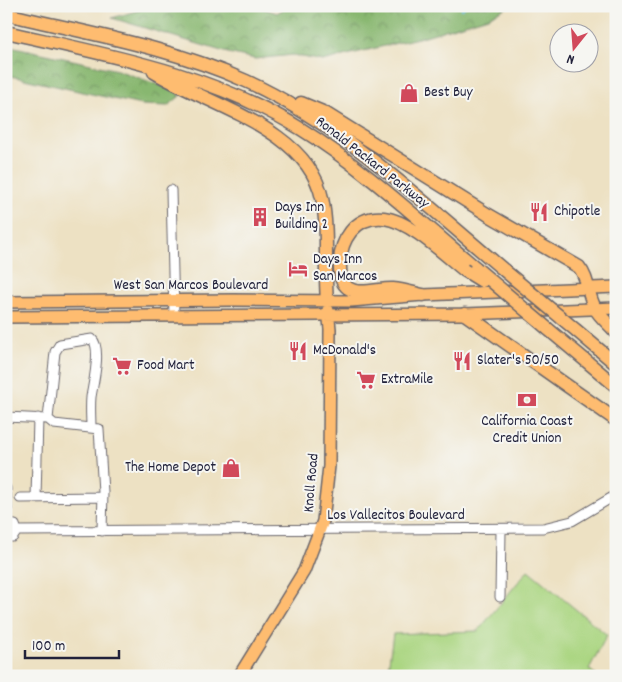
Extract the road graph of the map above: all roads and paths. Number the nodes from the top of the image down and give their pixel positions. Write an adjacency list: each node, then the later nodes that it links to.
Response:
1 (6, 14): 4 (highway, Ronald Packard Parkway)
2 (6, 32): 3 (highway, Ronald Packard Parkway)
3 (140, 63): 6 (highway, Ronald Packard Parkway); 12 (highway)
4 (247, 82): 8 (highway); 22 (highway, Ronald Packard Parkway, bridge)
5 (171, 190): 11 (street)
6 (470, 269): 9 (highway); 23 (highway, Ronald Packard Parkway, bridge)
7 (616, 287): 8 (main road, West San Marcos Boulevard)
8 (587, 288): 9 (main road, West San Marcos Boulevard); 15 (highway)
9 (423, 295): 12 (main road, West San Marcos Boulevard)
10 (284, 300): 11 (main road, West San Marcos Boulevard); 12 (main road, West San Marcos Boulevard); 16 (main road)
11 (174, 301): 13 (main road, West San Marcos Boulevard); 18 (street)
12 (327, 301): 19 (main road, Knoll Road)
13 (6, 302)
14 (616, 308): 15 (main road, West San Marcos Boulevard)
15 (595, 309): 17 (main road, West San Marcos Boulevard); 21 (highway)
16 (256, 314): 18 (main road, West San Marcos Boulevard); 19 (main road, West San Marcos Boulevard)
17 (465, 314): 19 (main road, West San Marcos Boulevard); 27 (highway)
18 (174, 315): 20 (main road, West San Marcos Boulevard)
19 (328, 316): 35 (main road, Knoll Road)
20 (6, 317)
21 (616, 332)
22 (616, 364)
23 (616, 386)
24 (6, 417): 25 (street)
25 (38, 418): 26 (street); 33 (street)
26 (48, 419): 28 (street); 28 (street)
27 (616, 420)
28 (90, 428): 31 (street)
29 (6, 488): 34 (street)
30 (616, 495): 36 (street, Los Vallecitos Boulevard)
31 (102, 496): 33 (street); 38 (street)
32 (20, 498): 33 (street)
33 (36, 498)
34 (7, 523): 37 (street)
35 (320, 530): 36 (street, Los Vallecitos Boulevard); 38 (street, Los Vallecitos Boulevard); 41 (main road, Knoll Road)
36 (501, 530): 40 (street)
37 (17, 531): 38 (street, Los Vallecitos Boulevard); 39 (street)
38 (102, 531)
39 (6, 537)
40 (500, 597)
41 (239, 676)

